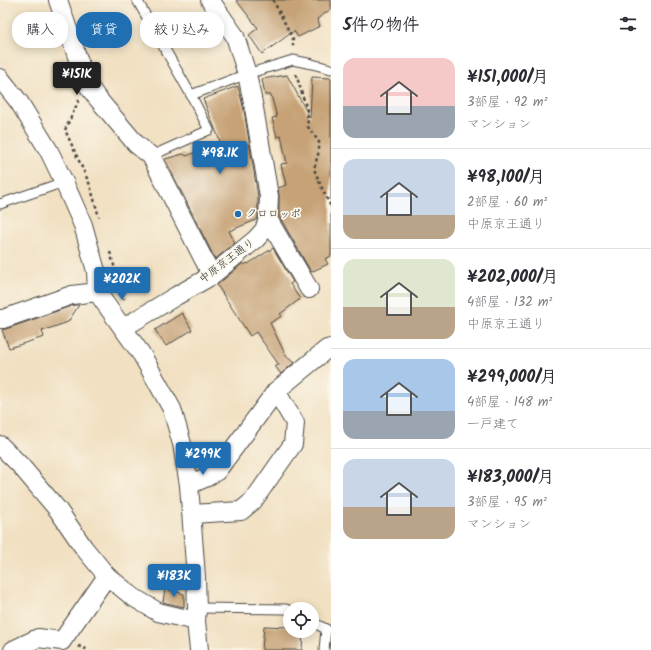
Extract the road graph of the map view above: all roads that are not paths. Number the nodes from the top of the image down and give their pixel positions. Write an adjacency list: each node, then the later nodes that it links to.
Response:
1 (58, 0): 8 (street)
2 (137, 0): 7 (lane)
3 (210, 0): 5 (street, 中原京王通り)
4 (331, 69): 5 (lane)
5 (247, 74): 7 (lane); 11 (street, 中原京王通り)
6 (3, 88): 9 (street)
7 (191, 95): 8 (lane)
8 (151, 156): 12 (street)
9 (64, 182): 10 (lane); 14 (street)
10 (0, 204)
11 (268, 219): 12 (street, 中原京王通り); 13 (street)
12 (211, 276): 16 (street, 中原京王通り)
13 (309, 289)
14 (97, 292): 15 (street); 16 (street)
15 (0, 319)
16 (123, 328): 20 (street)
17 (331, 348): 18 (street)
18 (276, 391): 20 (street); 21 (street)
19 (0, 445): 22 (street)
20 (189, 485): 21 (street)
21 (192, 514): 24 (street)
22 (107, 576): 24 (street); 26 (street)
23 (283, 609): 24 (lane)
24 (196, 615): 27 (street)
25 (319, 626): 28 (lane)
26 (13, 650)
27 (199, 650)
28 (324, 650)

